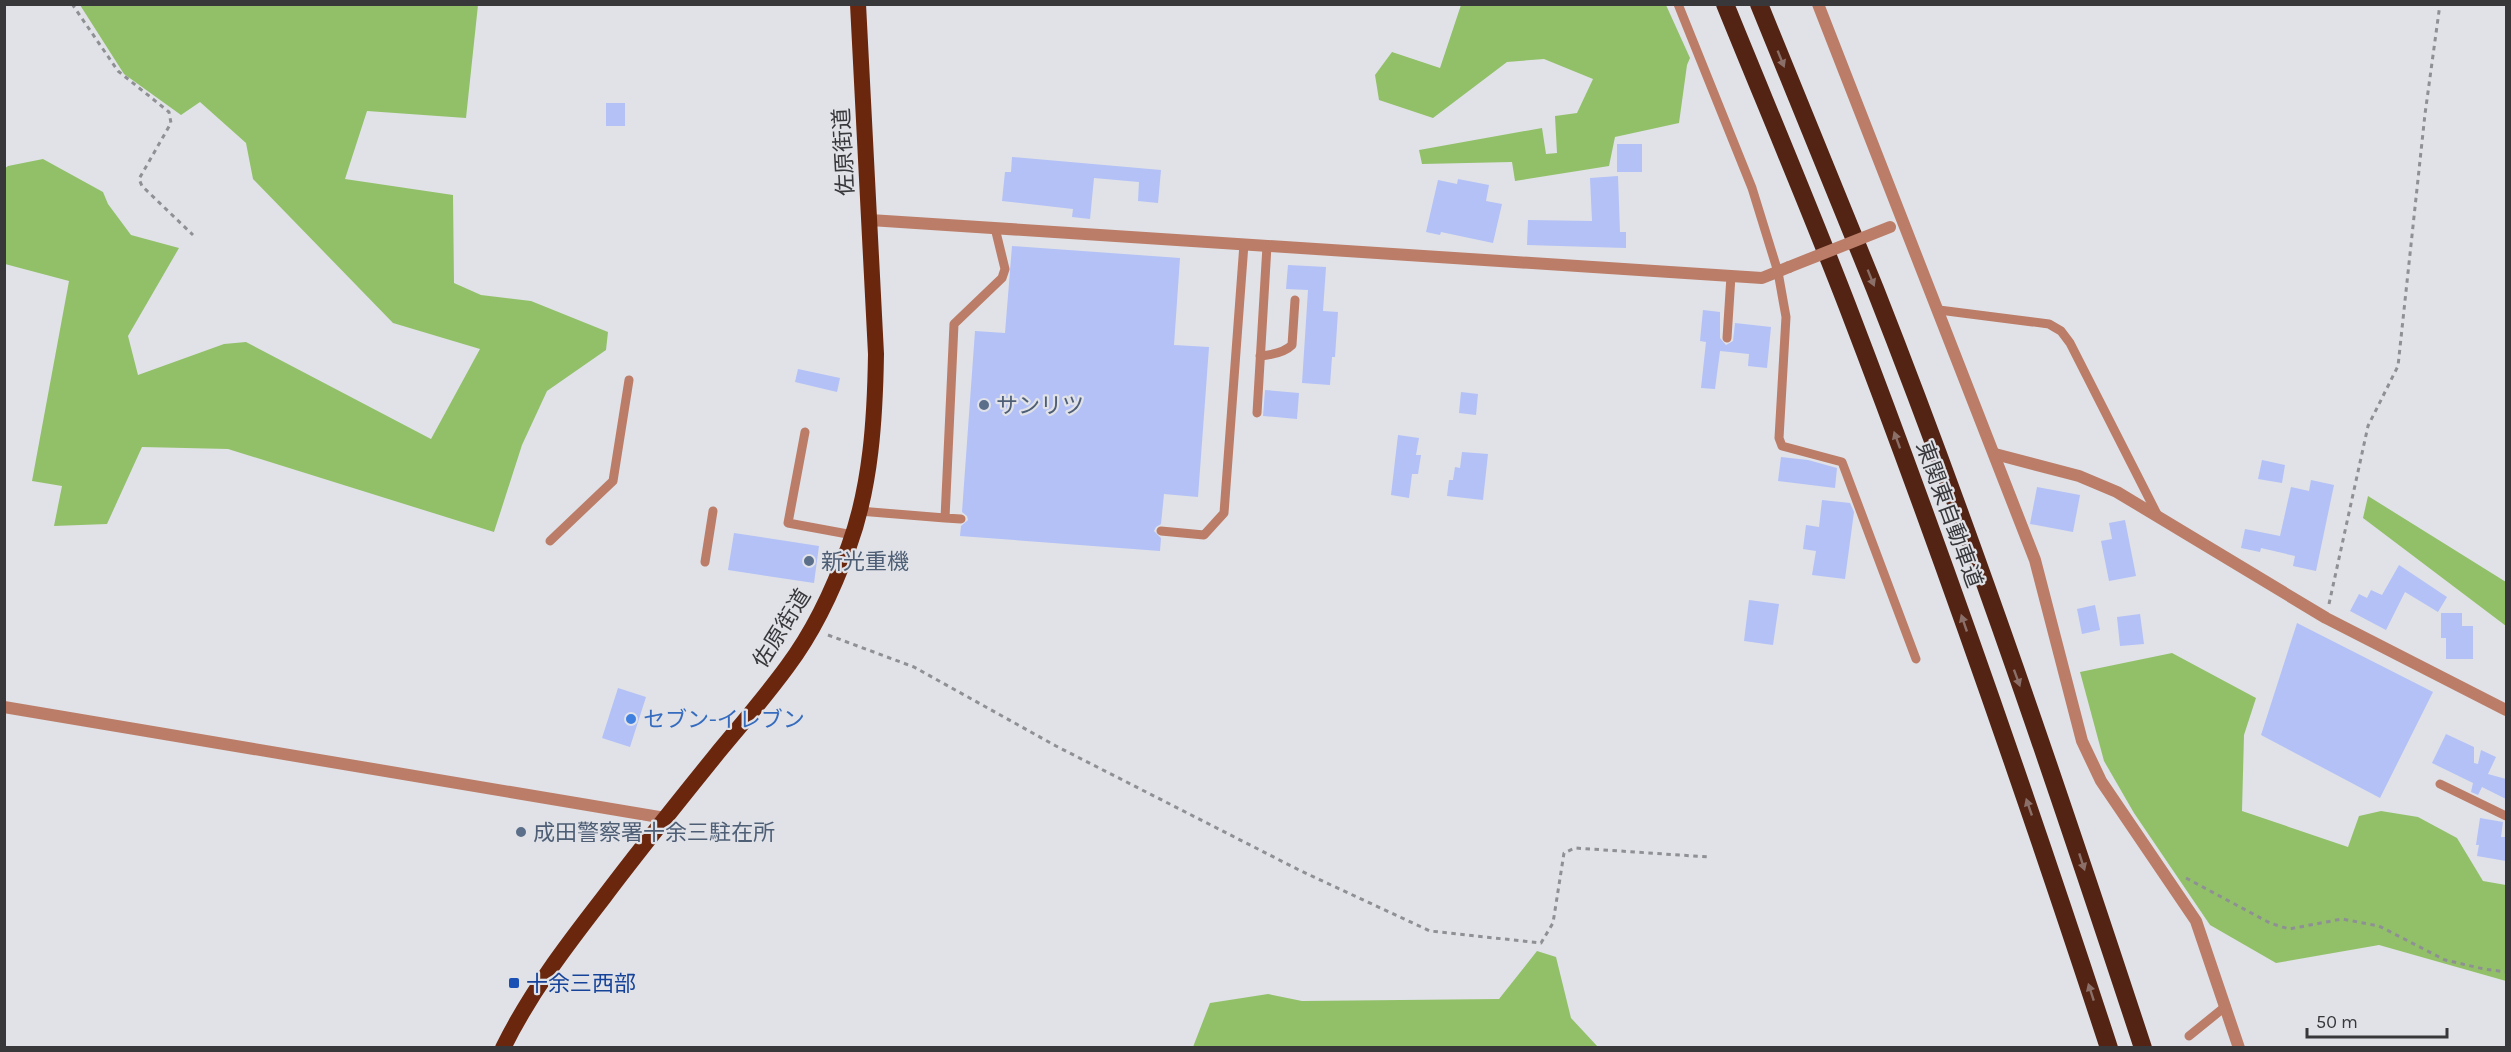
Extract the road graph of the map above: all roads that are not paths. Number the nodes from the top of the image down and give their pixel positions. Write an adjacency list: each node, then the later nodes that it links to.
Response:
1 (858, 4): 6 (highway, 佐原街道)
2 (1678, 4): 11 (lane)
3 (1725, 4): 39 (highway, 東関東自動車道, one-way to 3)
4 (1759, 4): 40 (highway, 東関東自動車道, one-way to 40)
5 (1818, 4): 7 (street)
6 (870, 220): 8 (street); 21 (highway, 佐原街道)
7 (1904, 220): 11 (street, bridge); 14 (street)
8 (995, 228): 9 (street); 23 (lane)
9 (1244, 244): 10 (street); 26 (lane)
10 (1267, 246): 12 (street); 16 (lane)
11 (1784, 269): 12 (street); 30 (lane)
12 (1731, 276): 15 (lane)
13 (1295, 300): 16 (lane)
14 (1939, 310): 20 (street); 24 (lane)
15 (1727, 338)
16 (1260, 356): 18 (lane)
17 (629, 380): 28 (lane)
18 (1257, 413)
19 (805, 432): 27 (lane)
20 (1995, 454): 24 (street); 36 (street)
21 (859, 511): 23 (lane); 27 (highway, 佐原街道)
22 (713, 512): 29 (lane)
23 (945, 518): 25 (lane)
24 (2159, 518): 32 (street)
25 (961, 519)
26 (1161, 531)
27 (853, 535): 35 (highway, 佐原街道)
28 (550, 541)
29 (705, 562)
30 (1916, 659)
31 (4, 707): 35 (street)
32 (2506, 710)
33 (2440, 784): 34 (lane)
34 (2506, 816)
35 (665, 818): 38 (highway, 佐原街道)
36 (2226, 1006): 37 (lane); 41 (street)
37 (2189, 1036)
38 (503, 1047)
39 (2109, 1047)
40 (2143, 1047)
41 (2239, 1047)

